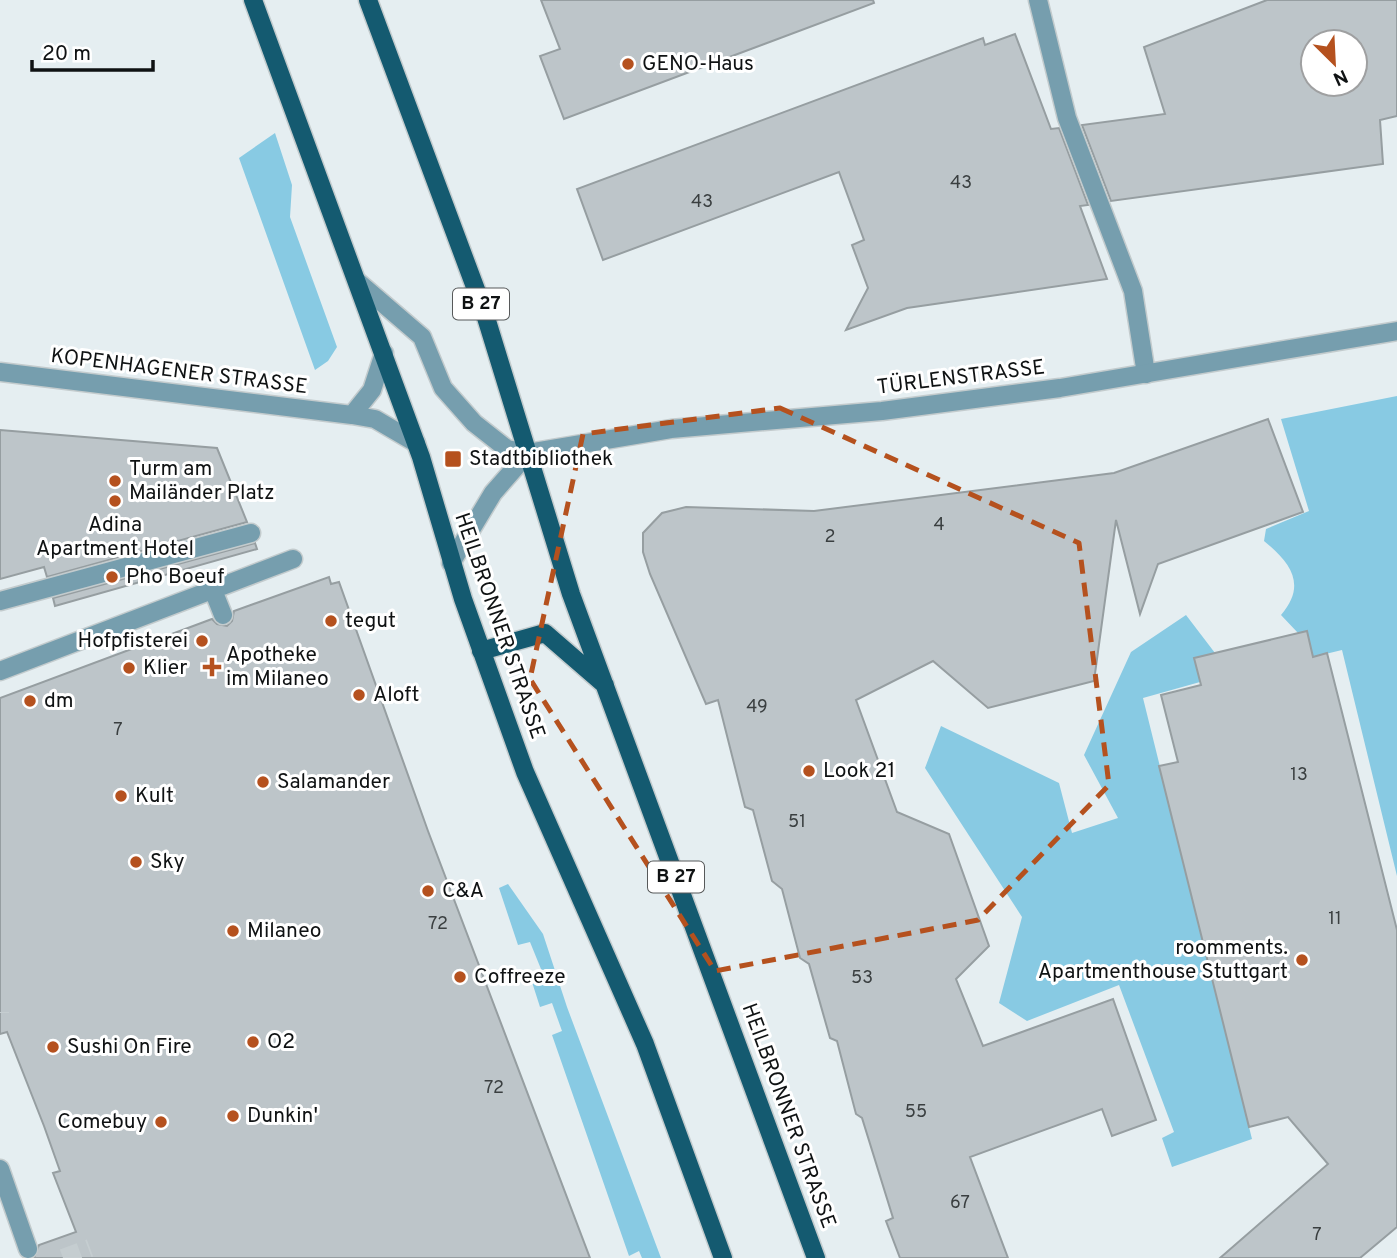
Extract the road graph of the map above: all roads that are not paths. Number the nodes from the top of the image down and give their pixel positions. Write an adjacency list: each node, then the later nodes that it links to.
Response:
1 (253, 0): 4 (main road, HEILBRONNER STRASSE)
2 (368, 0): 11 (main road, HEILBRONNER STRASSE / B 27)
3 (1038, 0): 8 (street)
4 (358, 282): 6 (main road, HEILBRONNER STRASSE); 11 (street)
5 (1397, 331): 8 (street, TÜRLENSTRASSE)
6 (384, 353): 9 (street); 10 (main road, HEILBRONNER STRASSE)
7 (0, 372): 9 (street, KOPENHAGENER STRASSE)
8 (1146, 374): 11 (street, TÜRLENSTRASSE)
9 (352, 415): 10 (street, KOPENHAGENER STRASSE)
10 (416, 443): 14 (main road, HEILBRONNER STRASSE)
11 (528, 453): 14 (street); 20 (main road, HEILBRONNER STRASSE / B 27)
12 (251, 533): 16 (street)
13 (293, 559): 15 (street)
14 (451, 563): 18 (main road, HEILBRONNER STRASSE)
15 (213, 590): 17 (street); 19 (street)
16 (0, 601)
17 (223, 615)
18 (481, 651): 20 (main road); 23 (main road, HEILBRONNER STRASSE)
19 (0, 671)
20 (607, 687): 24 (main road, HEILBRONNER STRASSE / B 27)
21 (0, 1168): 22 (street)
22 (28, 1250)
23 (723, 1258)
24 (816, 1258)

